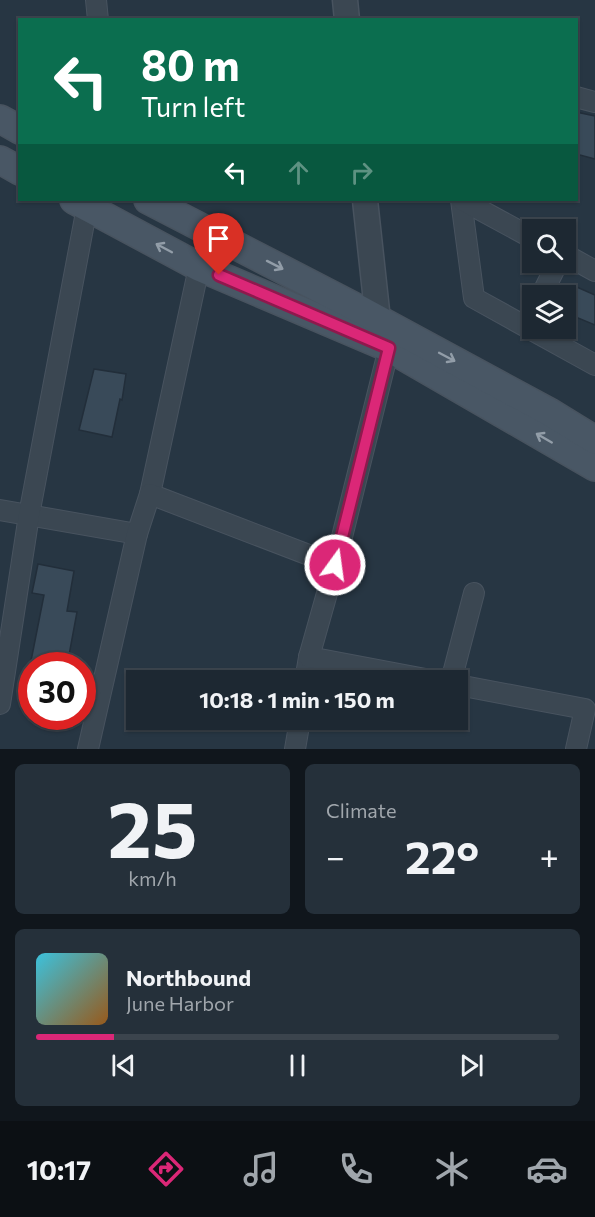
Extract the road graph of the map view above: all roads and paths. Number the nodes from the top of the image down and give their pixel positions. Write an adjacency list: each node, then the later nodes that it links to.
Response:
1 (96, 0): 2 (street)
2 (98, 18)
3 (578, 98): 4 (street)
4 (595, 102)
5 (0, 119): 6 (main road)
6 (18, 129)
7 (0, 160): 8 (main road)
8 (18, 170)
9 (150, 201): 19 (main road, one-way to 19)
10 (365, 201): 19 (street)
11 (461, 201): 18 (street)
12 (463, 201): 14 (street)
13 (81, 203): 16 (main road, one-way to 13); 26 (street)
14 (522, 233)
15 (576, 261): 17 (street)
16 (199, 267): 19 (main road); 24 (street)
17 (595, 272)
18 (522, 316)
19 (380, 336): 22 (main road, one-way to 22); 23 (main road, one-way to 19); 28 (street)
20 (558, 339): 21 (street)
21 (595, 365)
22 (595, 440)
23 (595, 467)
24 (150, 494): 27 (street); 28 (street)
25 (0, 510): 26 (street)
26 (29, 515): 27 (street); 35 (street)
27 (137, 534): 37 (street)
28 (335, 565): 30 (street)
29 (474, 593): 33 (street)
30 (309, 657): 31 (street); 32 (street)
31 (307, 670)
32 (378, 670)
33 (454, 670)
34 (468, 687): 39 (street)
35 (0, 704)
36 (299, 730): 38 (street)
37 (88, 749)
38 (296, 749)
39 (576, 749)

